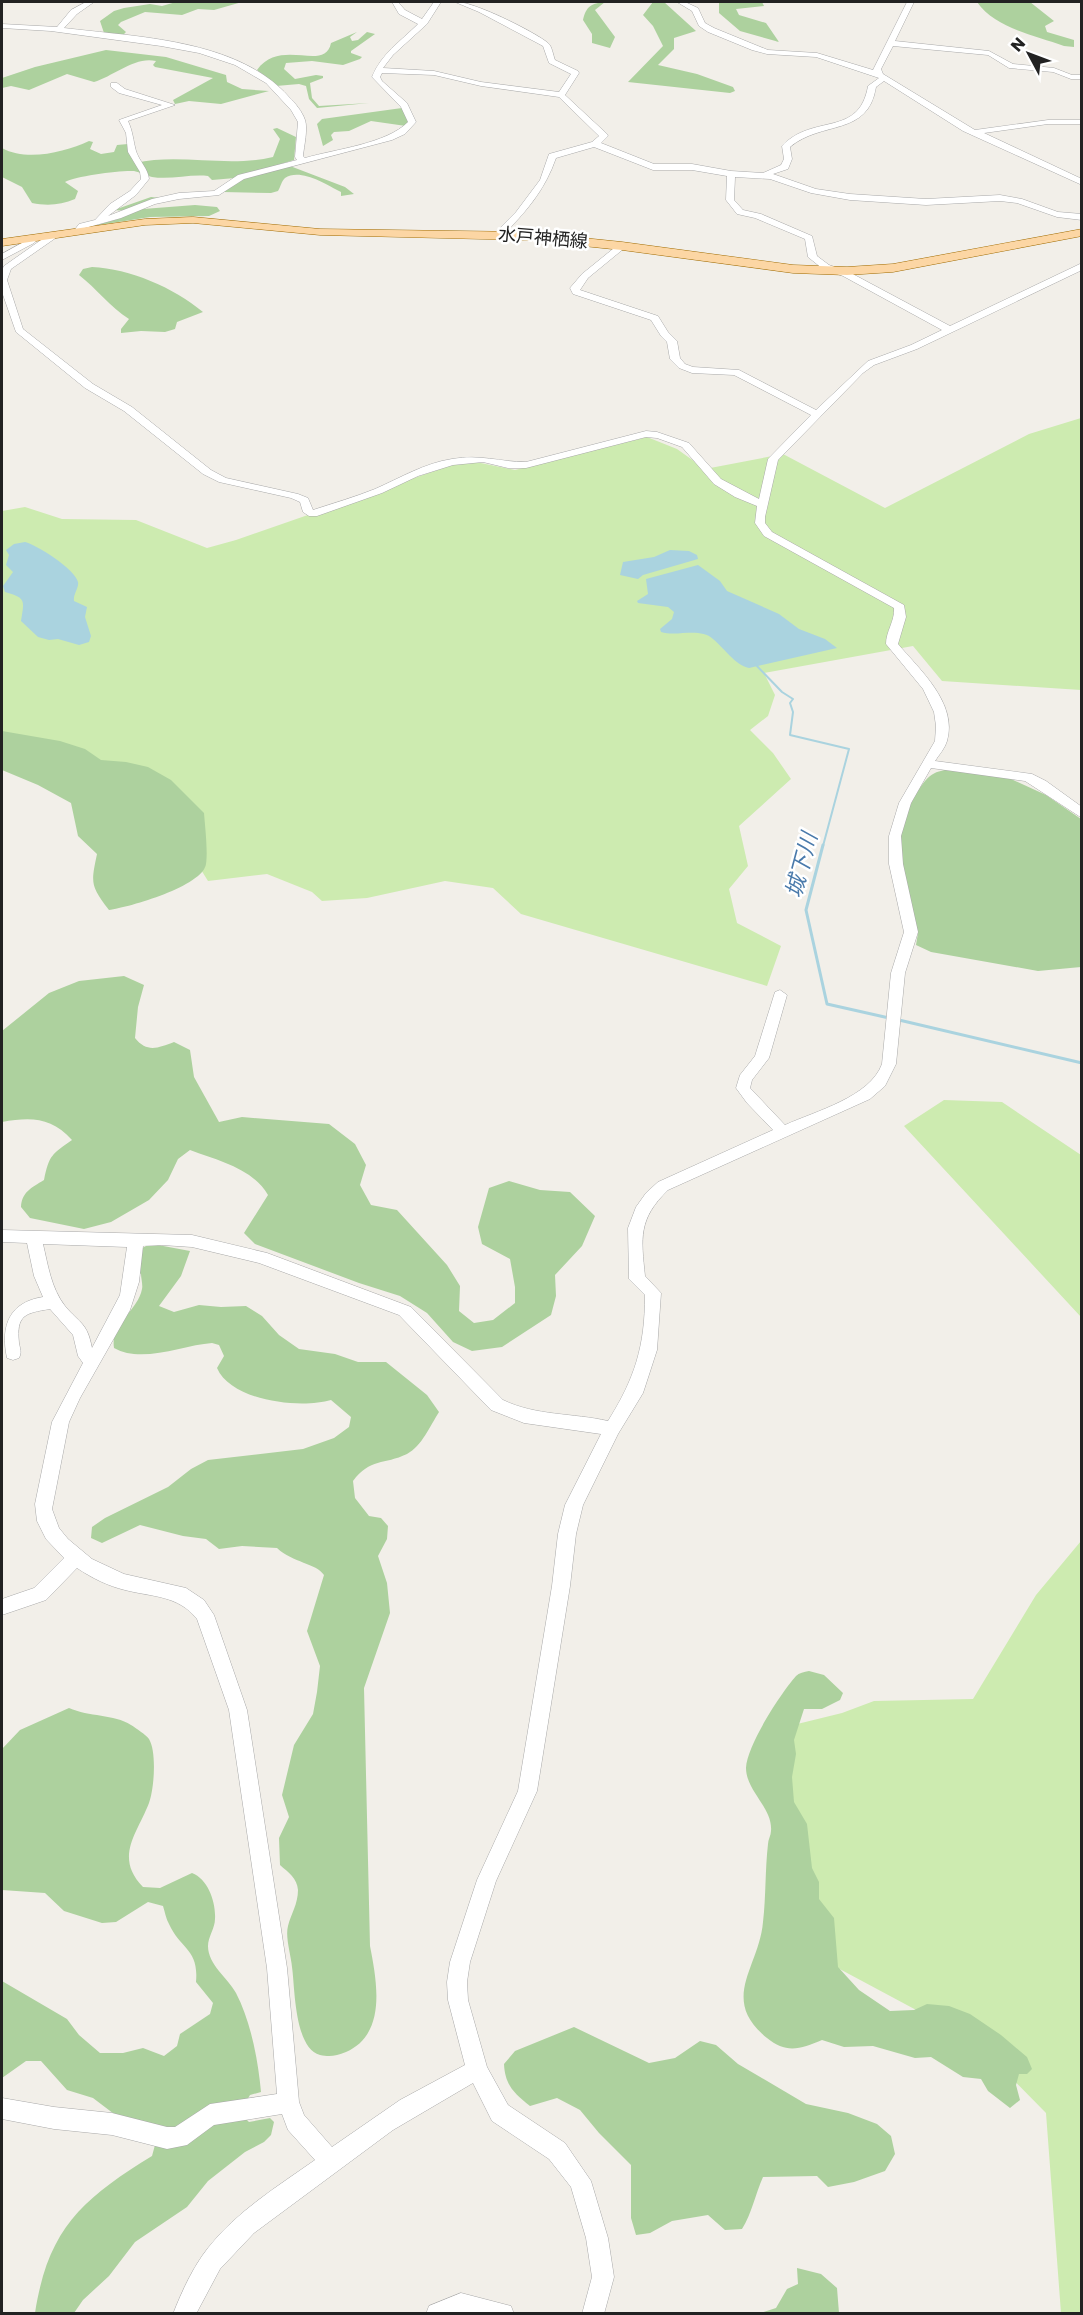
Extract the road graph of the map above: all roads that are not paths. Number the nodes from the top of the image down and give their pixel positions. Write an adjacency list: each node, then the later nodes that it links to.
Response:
1 (90, 2): 9 (street)
2 (395, 2): 7 (street)
3 (437, 2): 7 (street)
4 (459, 2): 15 (street)
5 (680, 2): 12 (street)
6 (910, 2): 10 (street)
7 (423, 23): 11 (street)
8 (2, 26): 9 (street)
9 (59, 29): 19 (street)
10 (890, 43): 12 (street); 13 (street)
11 (378, 70): 15 (street); 19 (street)
12 (881, 76): 17 (street); 21 (street)
13 (1082, 77)
14 (114, 85): 24 (street)
15 (561, 95): 18 (street)
16 (1082, 122): 17 (street)
17 (972, 133): 22 (street)
18 (595, 144): 20 (street); 27 (street)
19 (303, 160): 24 (street)
20 (731, 174): 21 (street); 34 (street)
21 (765, 175): 23 (street)
22 (1082, 183)
23 (1082, 217)
24 (97, 222): 25 (street)
25 (77, 232): 27 (main road, 水戸神栖線); 28 (main road, 水戸神栖線)
26 (1082, 232): 34 (main road, 水戸神栖線)
27 (499, 234): 31 (main road, 水戸神栖線)
28 (54, 235): 29 (main road, 水戸神栖線); 35 (street)
29 (36, 238): 30 (main road, 水戸神栖線); 32 (street)
30 (2, 243)
31 (622, 246): 34 (main road, 水戸神栖線); 37 (street)
32 (2, 257)
33 (1082, 266): 36 (street)
34 (839, 271): 36 (street)
35 (2, 280): 38 (street)
36 (950, 330): 37 (street)
37 (817, 414): 38 (street)
38 (761, 504): 39 (street)
39 (927, 764): 40 (street); 42 (street)
40 (1082, 814)
41 (780, 995): 42 (street)
42 (782, 1132): 49 (street)
43 (2, 1236): 44 (street)
44 (34, 1238): 45 (street); 46 (street)
45 (135, 1241): 48 (street); 49 (street)
46 (53, 1302): 47 (street); 48 (street)
47 (13, 1353)
48 (94, 1361): 50 (street)
49 (612, 1429): 52 (street)
50 (76, 1558): 51 (street); 53 (street)
51 (2, 1607)
52 (477, 2070): 55 (street); 59 (street)
53 (288, 2102): 54 (street); 55 (street)
54 (2, 2109)
55 (330, 2161): 56 (street)
56 (184, 2313)
57 (437, 2313): 58 (street)
58 (503, 2313)
59 (593, 2313)

